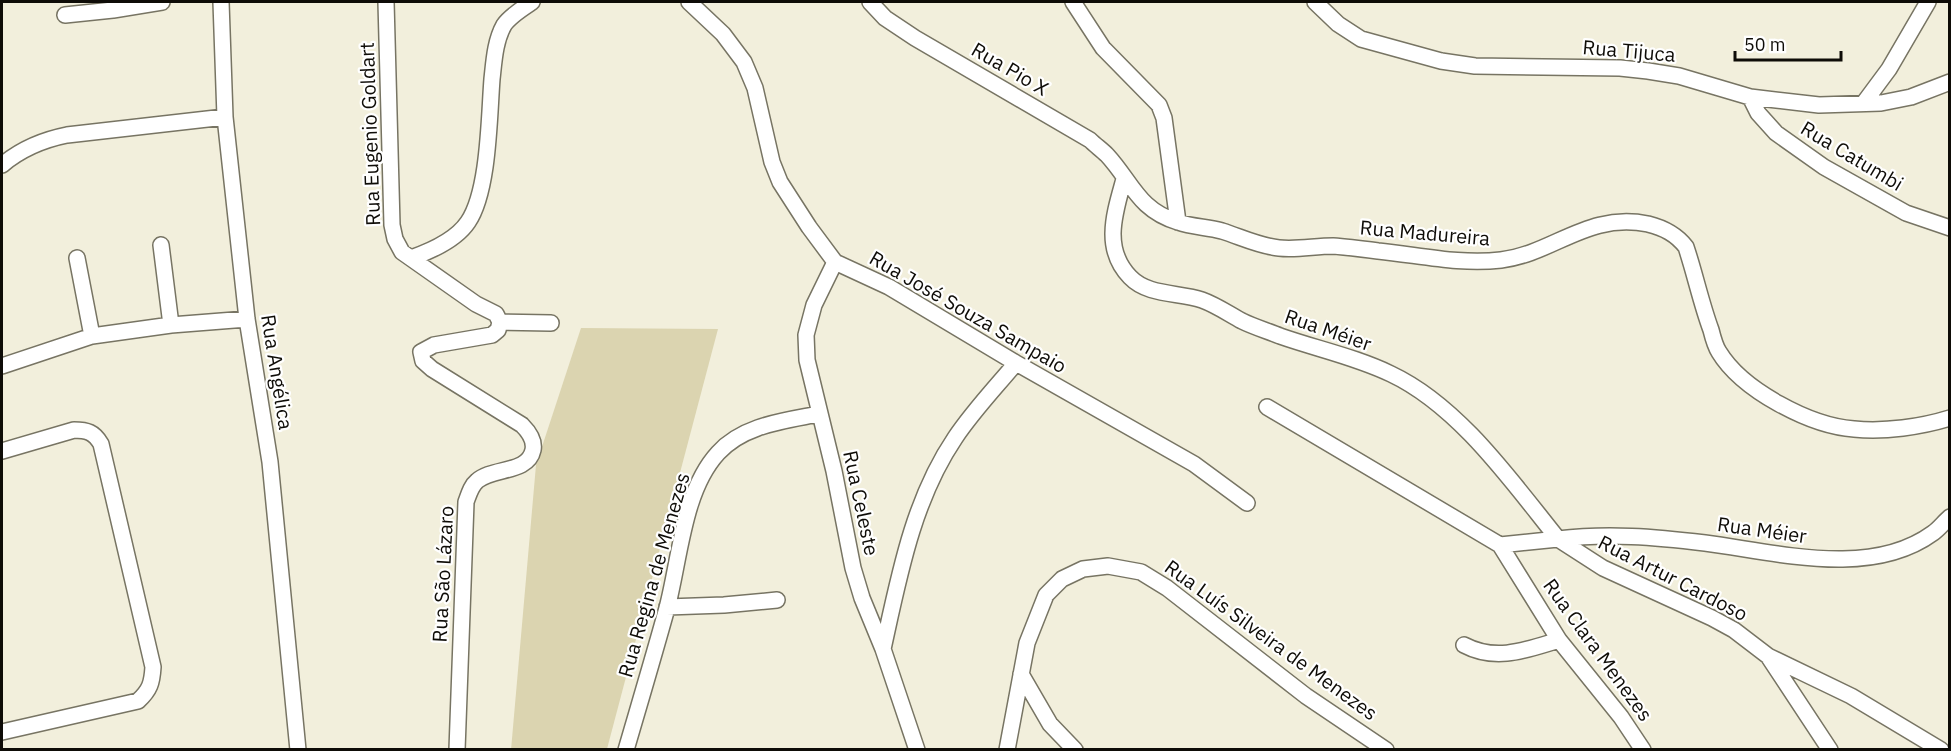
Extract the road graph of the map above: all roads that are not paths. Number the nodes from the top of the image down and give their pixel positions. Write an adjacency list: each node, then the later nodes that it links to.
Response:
1 (162, 2): 10 (street)
2 (221, 2): 14 (street, Rua Angélica)
3 (386, 2): 21 (street, Rua Eugenio Goldart)
4 (532, 2): 21 (street)
5 (689, 2): 22 (street, Rua José Souza Sampaio)
6 (870, 2): 16 (street, Rua Pio X)
7 (1073, 2): 17 (street)
8 (1315, 2): 12 (street, Rua Tijuca)
9 (1928, 2): 13 (street)
10 (65, 15)
11 (1950, 82): 13 (street, Rua Tijuca)
12 (1750, 97): 13 (street, Rua Tijuca); 18 (street, Rua Catumbi)
13 (1863, 104)
14 (225, 117): 15 (street); 23 (street, Rua Angélica)
15 (2, 165)
16 (1124, 179): 17 (street, Rua Madureira); 36 (street, Rua Méier)
17 (1178, 222): 32 (street, Rua Madureira)
18 (1950, 228)
19 (161, 245): 26 (street)
20 (77, 258): 27 (street)
21 (411, 258): 24 (street, Rua Eugenio Goldart)
22 (835, 262): 28 (street, Rua José Souza Sampaio); 31 (street, Rua Celeste)
23 (247, 319): 26 (street); 46 (street, Rua Angélica)
24 (500, 322): 25 (street); 47 (street, Rua São Lázaro)
25 (551, 324)
26 (171, 325): 27 (street)
27 (92, 336): 29 (street)
28 (1017, 363): 34 (street, Rua José Souza Sampaio); 42 (street)
29 (2, 366)
30 (1267, 407): 37 (street)
31 (819, 414): 39 (street, Rua Regina de Menezes); 42 (street, Rua Celeste)
32 (1950, 418)
33 (2, 451): 45 (street)
34 (1247, 503)
35 (1950, 517): 36 (street, Rua Méier)
36 (1558, 539): 37 (street, Rua Méier); 43 (street, Rua Artur Cardoso)
37 (1500, 545): 40 (street, Rua Clara Menezes)
38 (777, 600): 39 (street)
39 (667, 607): 48 (street, Rua Regina de Menezes)
40 (1559, 640): 41 (street); 53 (street, Rua Clara Menezes)
41 (1464, 645)
42 (883, 649): 49 (street, Rua Celeste)
43 (1768, 656): 54 (street, Rua Artur Cardoso); 55 (street, Rua Artur Cardoso)
44 (1021, 674): 50 (street, Rua Luís Silveira de Menezes); 51 (street); 52 (street, Rua Luís Silveira de Menezes)
45 (2, 732)
46 (298, 750)
47 (457, 750)
48 (626, 750)
49 (917, 750)
50 (1007, 750)
51 (1075, 750)
52 (1386, 750)
53 (1643, 750)
54 (1830, 750)
55 (1941, 750)

